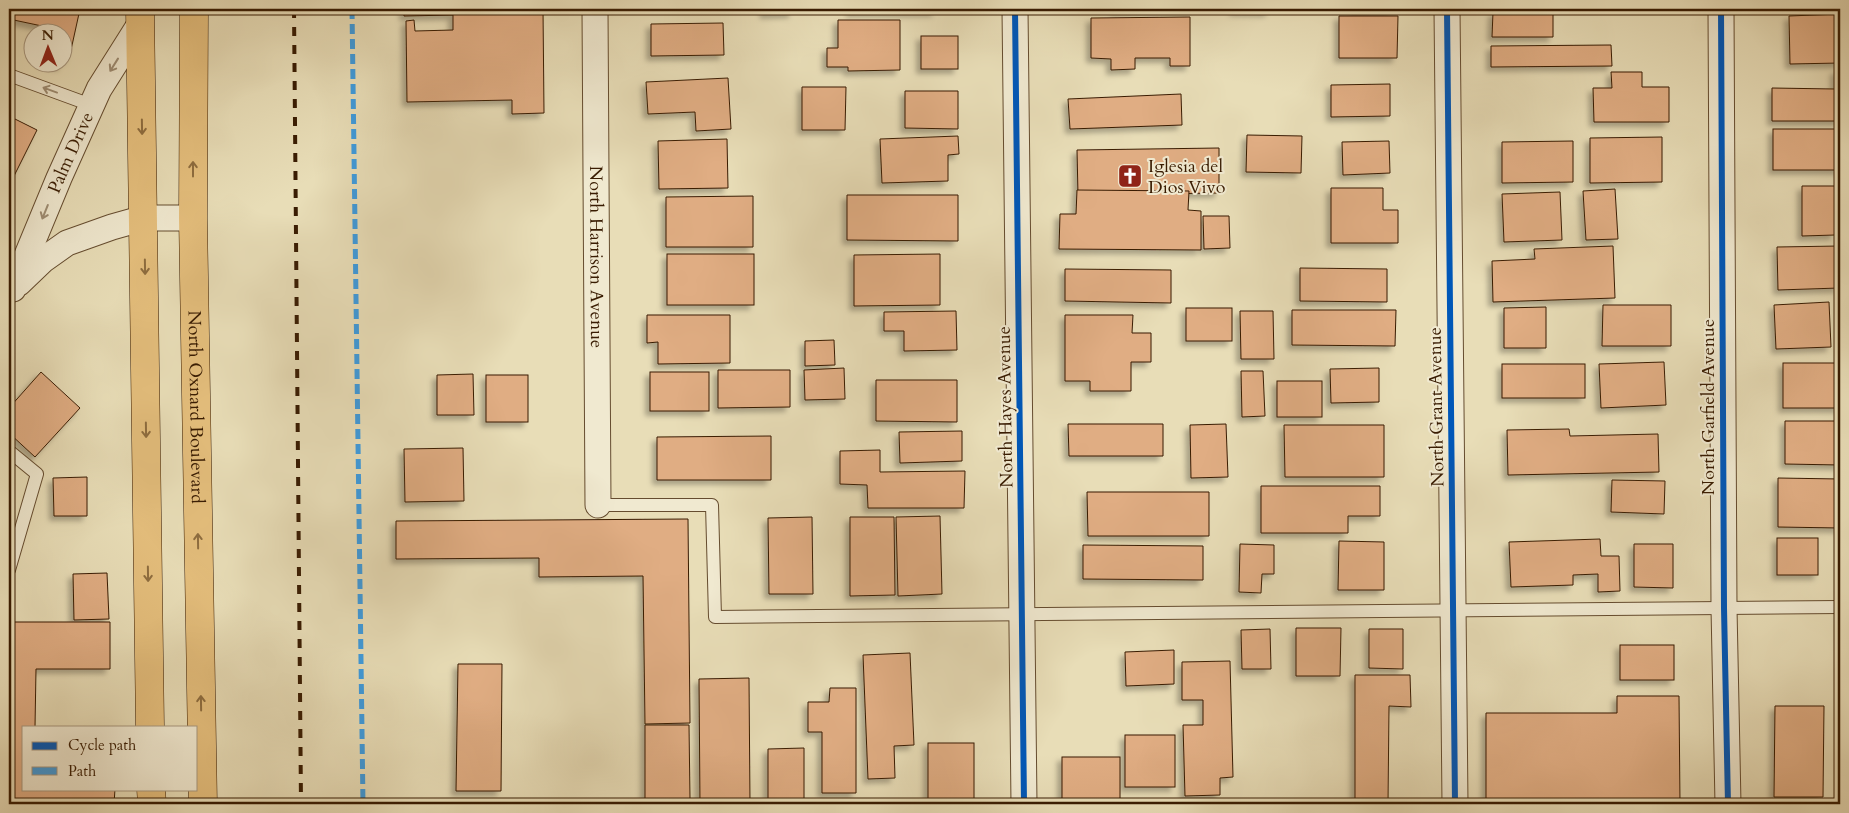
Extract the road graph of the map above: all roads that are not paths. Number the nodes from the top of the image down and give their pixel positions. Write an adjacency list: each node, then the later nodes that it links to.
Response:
1 (194, 9): 10 (main road, North Oxnard Boulevard, one-way to 1)
2 (595, 9): 13 (street, North Harrison Avenue)
3 (1015, 9): 18 (street, North Hayes Avenue)
4 (1447, 9): 17 (street, North Grant Avenue)
5 (1721, 9): 16 (street, North Garfield Avenue)
6 (140, 16): 8 (street, Palm Drive, one-way to 8); 9 (main road, one-way to 9)
7 (9, 75): 8 (lane, one-way to 7)
8 (91, 106): 11 (street, Palm Drive, one-way to 11)
9 (144, 218): 10 (street, Palm Drive); 11 (street, Palm Drive); 19 (main road, one-way to 19)
10 (193, 218): 22 (main road, North Oxnard Boulevard, one-way to 10)
11 (11, 291)
12 (9, 451): 14 (lane)
13 (598, 505): 18 (lane)
14 (9, 570)
15 (1840, 607): 16 (lane)
16 (1724, 608): 17 (lane); 25 (street, North Garfield Avenue)
17 (1453, 611): 18 (lane); 24 (street, North Grant Avenue)
18 (1022, 615): 23 (street, North Hayes Avenue)
19 (150, 726)
20 (151, 790): 21 (main road)
21 (152, 804)
22 (203, 804)
23 (1024, 804)
24 (1455, 804)
25 (1728, 804)

